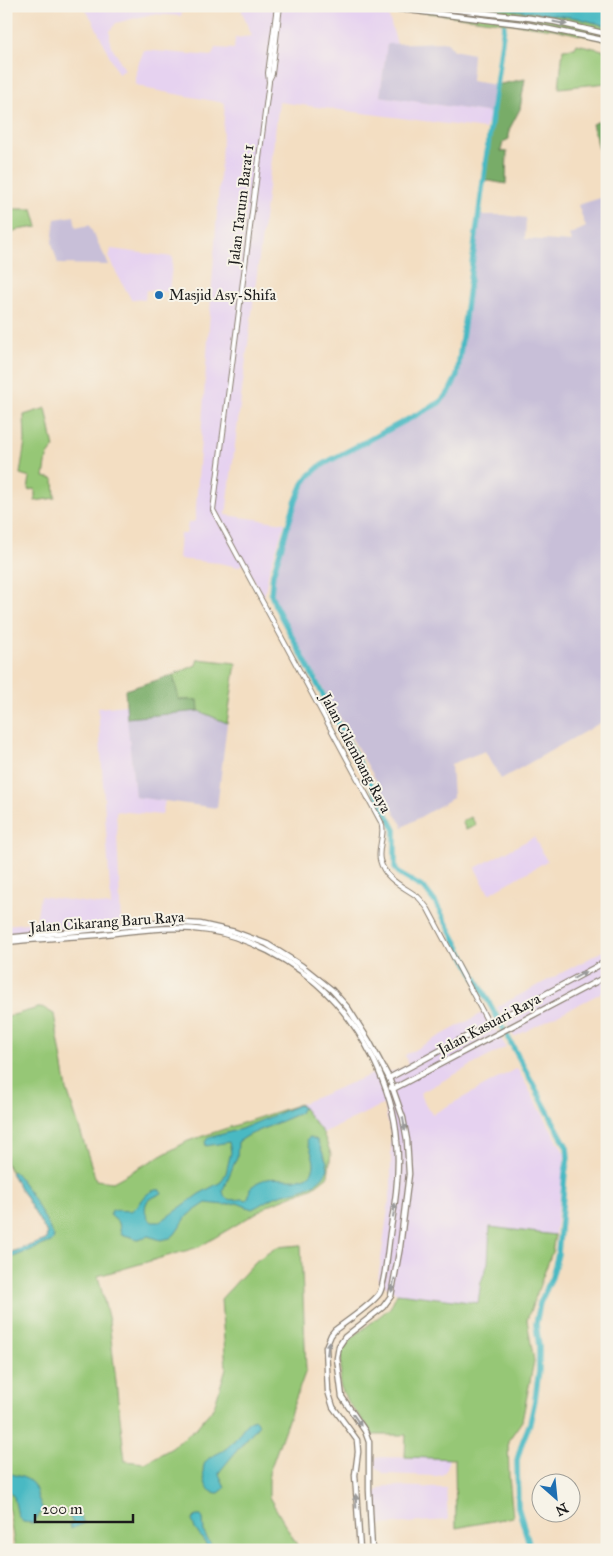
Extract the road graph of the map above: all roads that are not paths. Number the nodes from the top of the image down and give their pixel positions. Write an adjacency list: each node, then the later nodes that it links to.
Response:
1 (279, 6): 6 (street, Jalan Tarum Barat 1)
2 (375, 6): 5 (main road)
3 (422, 6): 4 (main road, one-way to 4)
4 (607, 34)
5 (607, 41)
6 (213, 510): 15 (street, Jalan Cilembang Raya)
7 (149, 924): 8 (main road); 9 (main road, Jalan Cikarang Baru Raya); 17 (main road, Jalan Cikarang Baru Raya)
8 (148, 930): 10 (main road, Jalan Cikarang Baru Raya); 19 (main road, Jalan Cikarang Baru Raya)
9 (6, 938)
10 (6, 942)
11 (607, 961): 13 (main road, one-way to 11)
12 (607, 976): 14 (main road, Jalan Kasuari Raya)
13 (554, 989): 14 (main road); 15 (main road)
14 (560, 1001): 18 (main road, Jalan Kasuari Raya)
15 (491, 1024): 16 (main road)
16 (402, 1071): 17 (main road); 18 (main road)
17 (389, 1078): 20 (main road, Jalan Cikarang Baru Raya)
18 (407, 1081): 20 (main road, Jalan Kasuari Raya)
19 (384, 1082): 20 (main road); 21 (main road, Jalan Cikarang Baru Raya, one-way to 19)
20 (393, 1089): 22 (main road, Jalan Cikarang Baru Raya, one-way to 22)
21 (360, 1550)
22 (372, 1550)

